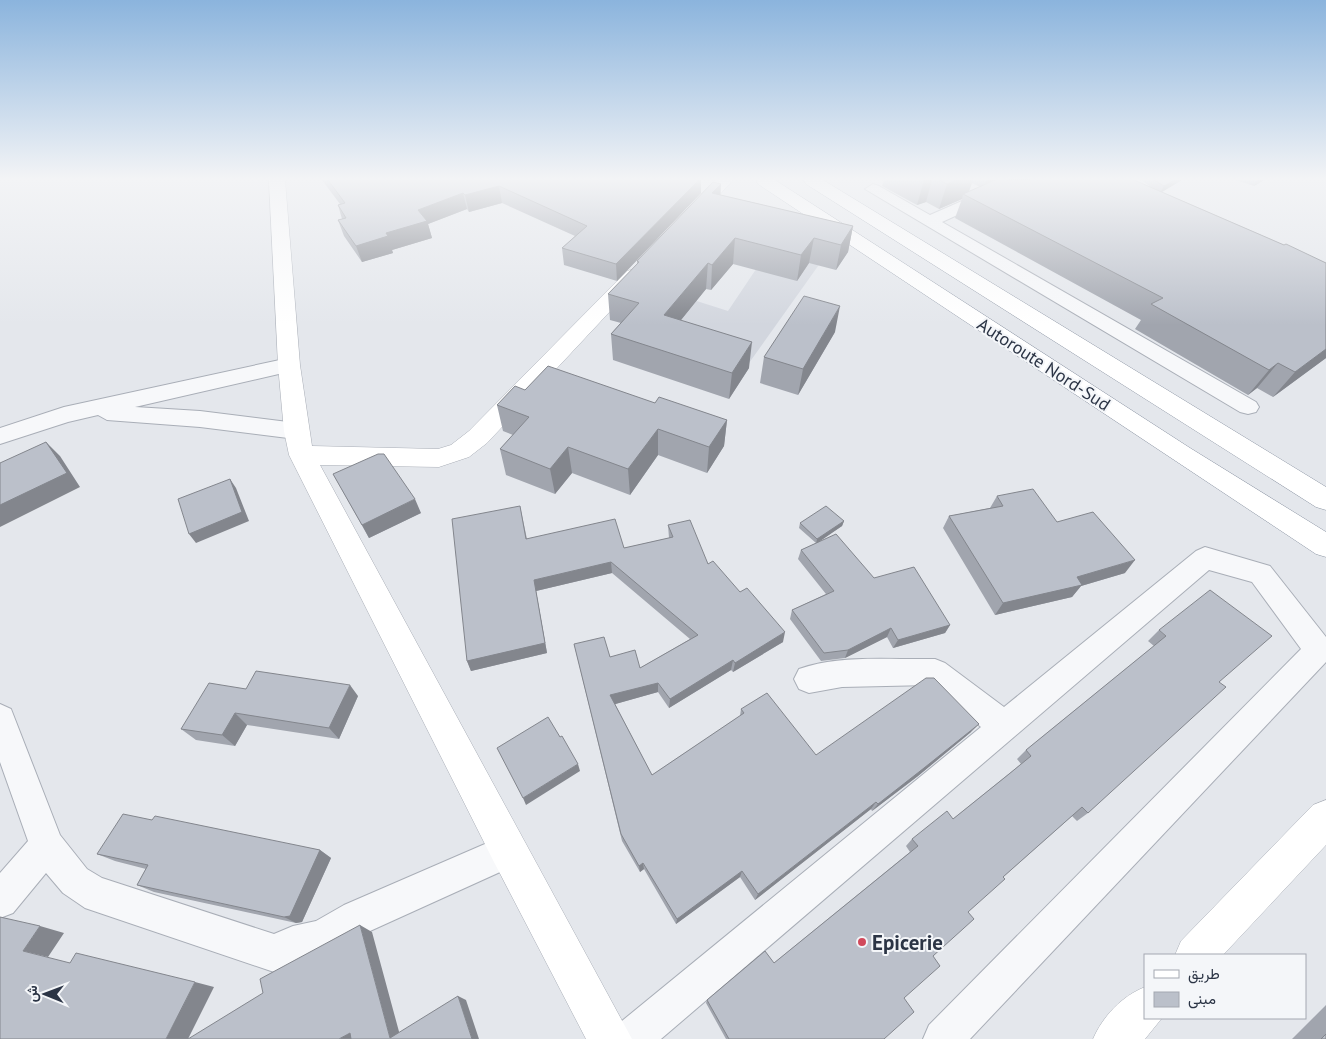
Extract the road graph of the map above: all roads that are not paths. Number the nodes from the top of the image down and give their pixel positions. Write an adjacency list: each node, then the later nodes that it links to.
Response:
1 (281, 228): 6 (main road)
2 (838, 228): 11 (main road, Autoroute Nord-Sud)
3 (890, 228): 12 (main road, Autoroute Nord-Sud)
4 (943, 228): 7 (street)
5 (650, 258): 10 (main road)
6 (289, 365): 8 (street); 10 (main road)
7 (1248, 407)
8 (82, 411): 9 (street); 10 (street)
9 (0, 436)
10 (299, 443): 20 (main road)
11 (1181, 454): 13 (main road, Autoroute Nord-Sud); 14 (main road)
12 (1326, 500)
13 (1326, 546)
14 (1326, 558)
15 (809, 679): 17 (street)
16 (0, 719): 19 (street)
17 (1004, 726): 25 (street); 26 (street)
18 (1326, 818): 22 (main road)
19 (46, 846): 20 (street); 21 (street)
20 (508, 851): 24 (main road)
21 (0, 900)
22 (1196, 954)
23 (1144, 1009): 27 (main road)
24 (610, 1039)
25 (631, 1039)
26 (943, 1039)
27 (1115, 1039)

